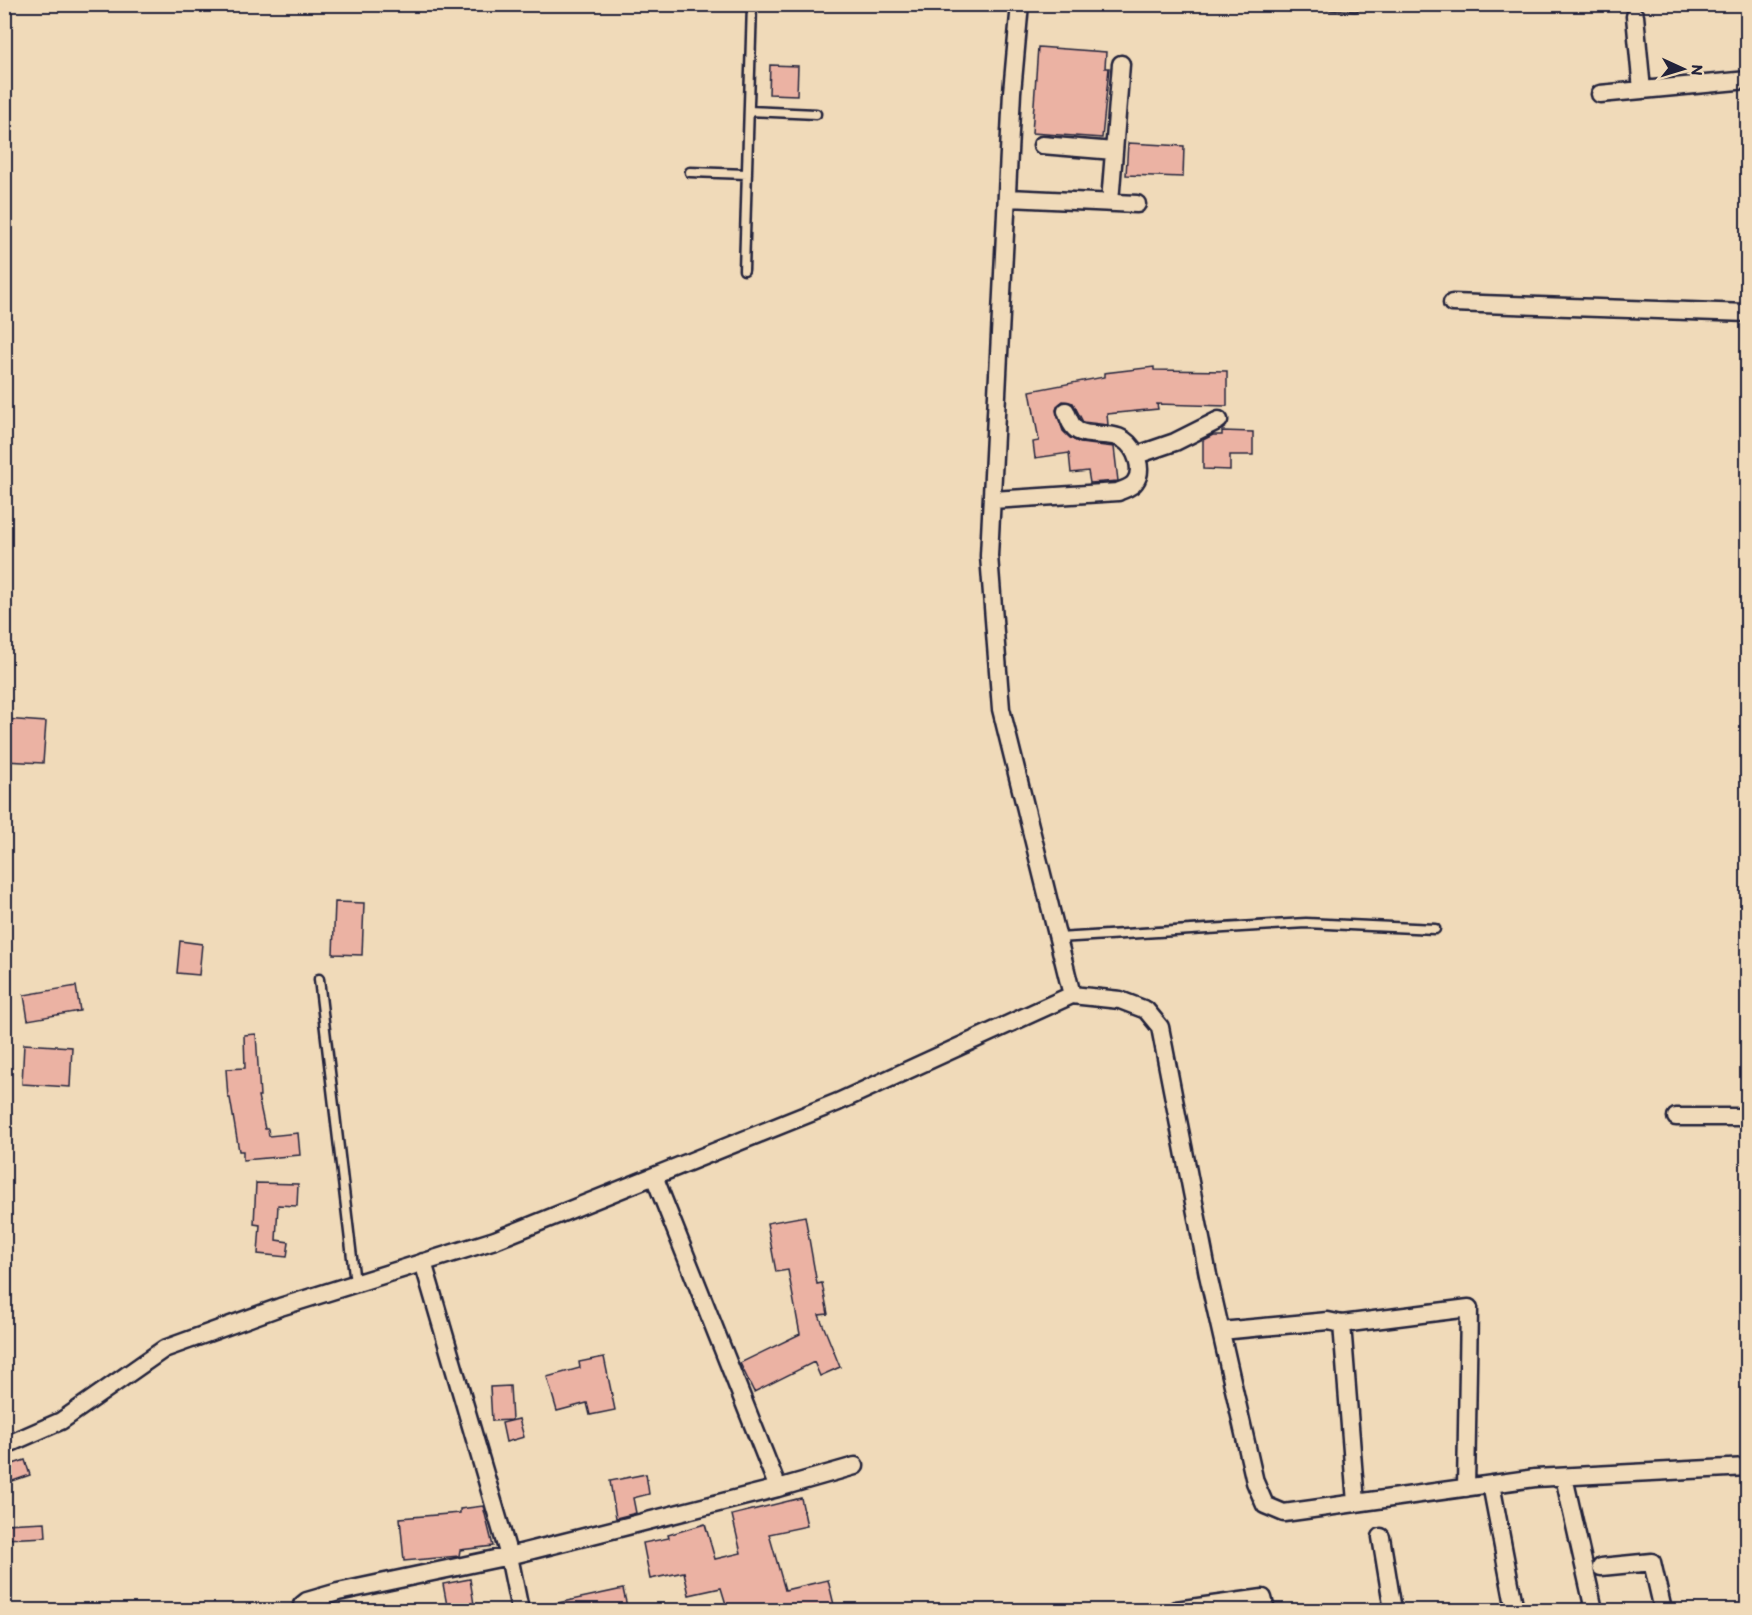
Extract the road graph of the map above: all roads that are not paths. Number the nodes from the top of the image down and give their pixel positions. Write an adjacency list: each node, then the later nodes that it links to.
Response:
1 (752, 4): 10 (lane)
2 (1020, 4): 16 (street)
3 (1325, 4): 4 (lane)
4 (1355, 6)
5 (1635, 16): 8 (street)
6 (1121, 64): 13 (street)
7 (1748, 80): 8 (street)
8 (1642, 90): 9 (street)
9 (1600, 94)
10 (749, 111): 11 (lane); 15 (lane)
11 (816, 114)
12 (1042, 145): 13 (street)
13 (1114, 151): 17 (street)
14 (690, 172): 15 (lane)
15 (747, 174): 19 (lane)
16 (1007, 198): 17 (street); 25 (street)
17 (1110, 202): 18 (street)
18 (1137, 204)
19 (744, 270)
20 (1452, 303): 21 (street)
21 (1748, 312)
22 (1066, 411): 24 (street)
23 (1219, 420): 24 (street)
24 (1137, 455): 25 (street)
25 (992, 500): 27 (street)
26 (1435, 929): 27 (lane)
27 (1058, 938): 29 (street)
28 (319, 979): 34 (lane)
29 (1072, 995): 32 (street); 36 (street)
30 (1676, 1117): 31 (street)
31 (1748, 1117)
32 (654, 1176): 33 (street); 42 (street)
33 (423, 1262): 34 (street); 46 (street)
34 (355, 1283): 37 (street)
35 (1342, 1324): 36 (street); 43 (street); 44 (street)
36 (1221, 1331): 44 (street)
37 (4, 1446)
38 (855, 1466): 42 (street)
39 (1748, 1467): 40 (street)
40 (1564, 1477): 41 (street); 54 (street)
41 (1491, 1484): 43 (street); 53 (street)
42 (778, 1488): 46 (street)
43 (1466, 1488): 44 (street)
44 (1356, 1503)
45 (1381, 1537): 52 (street)
46 (509, 1556): 48 (street); 49 (street)
47 (1601, 1567): 55 (street)
48 (303, 1611)
49 (520, 1611)
50 (1176, 1611): 51 (street)
51 (1266, 1611)
52 (1393, 1611)
53 (1515, 1611)
54 (1594, 1611)
55 (1663, 1611)

